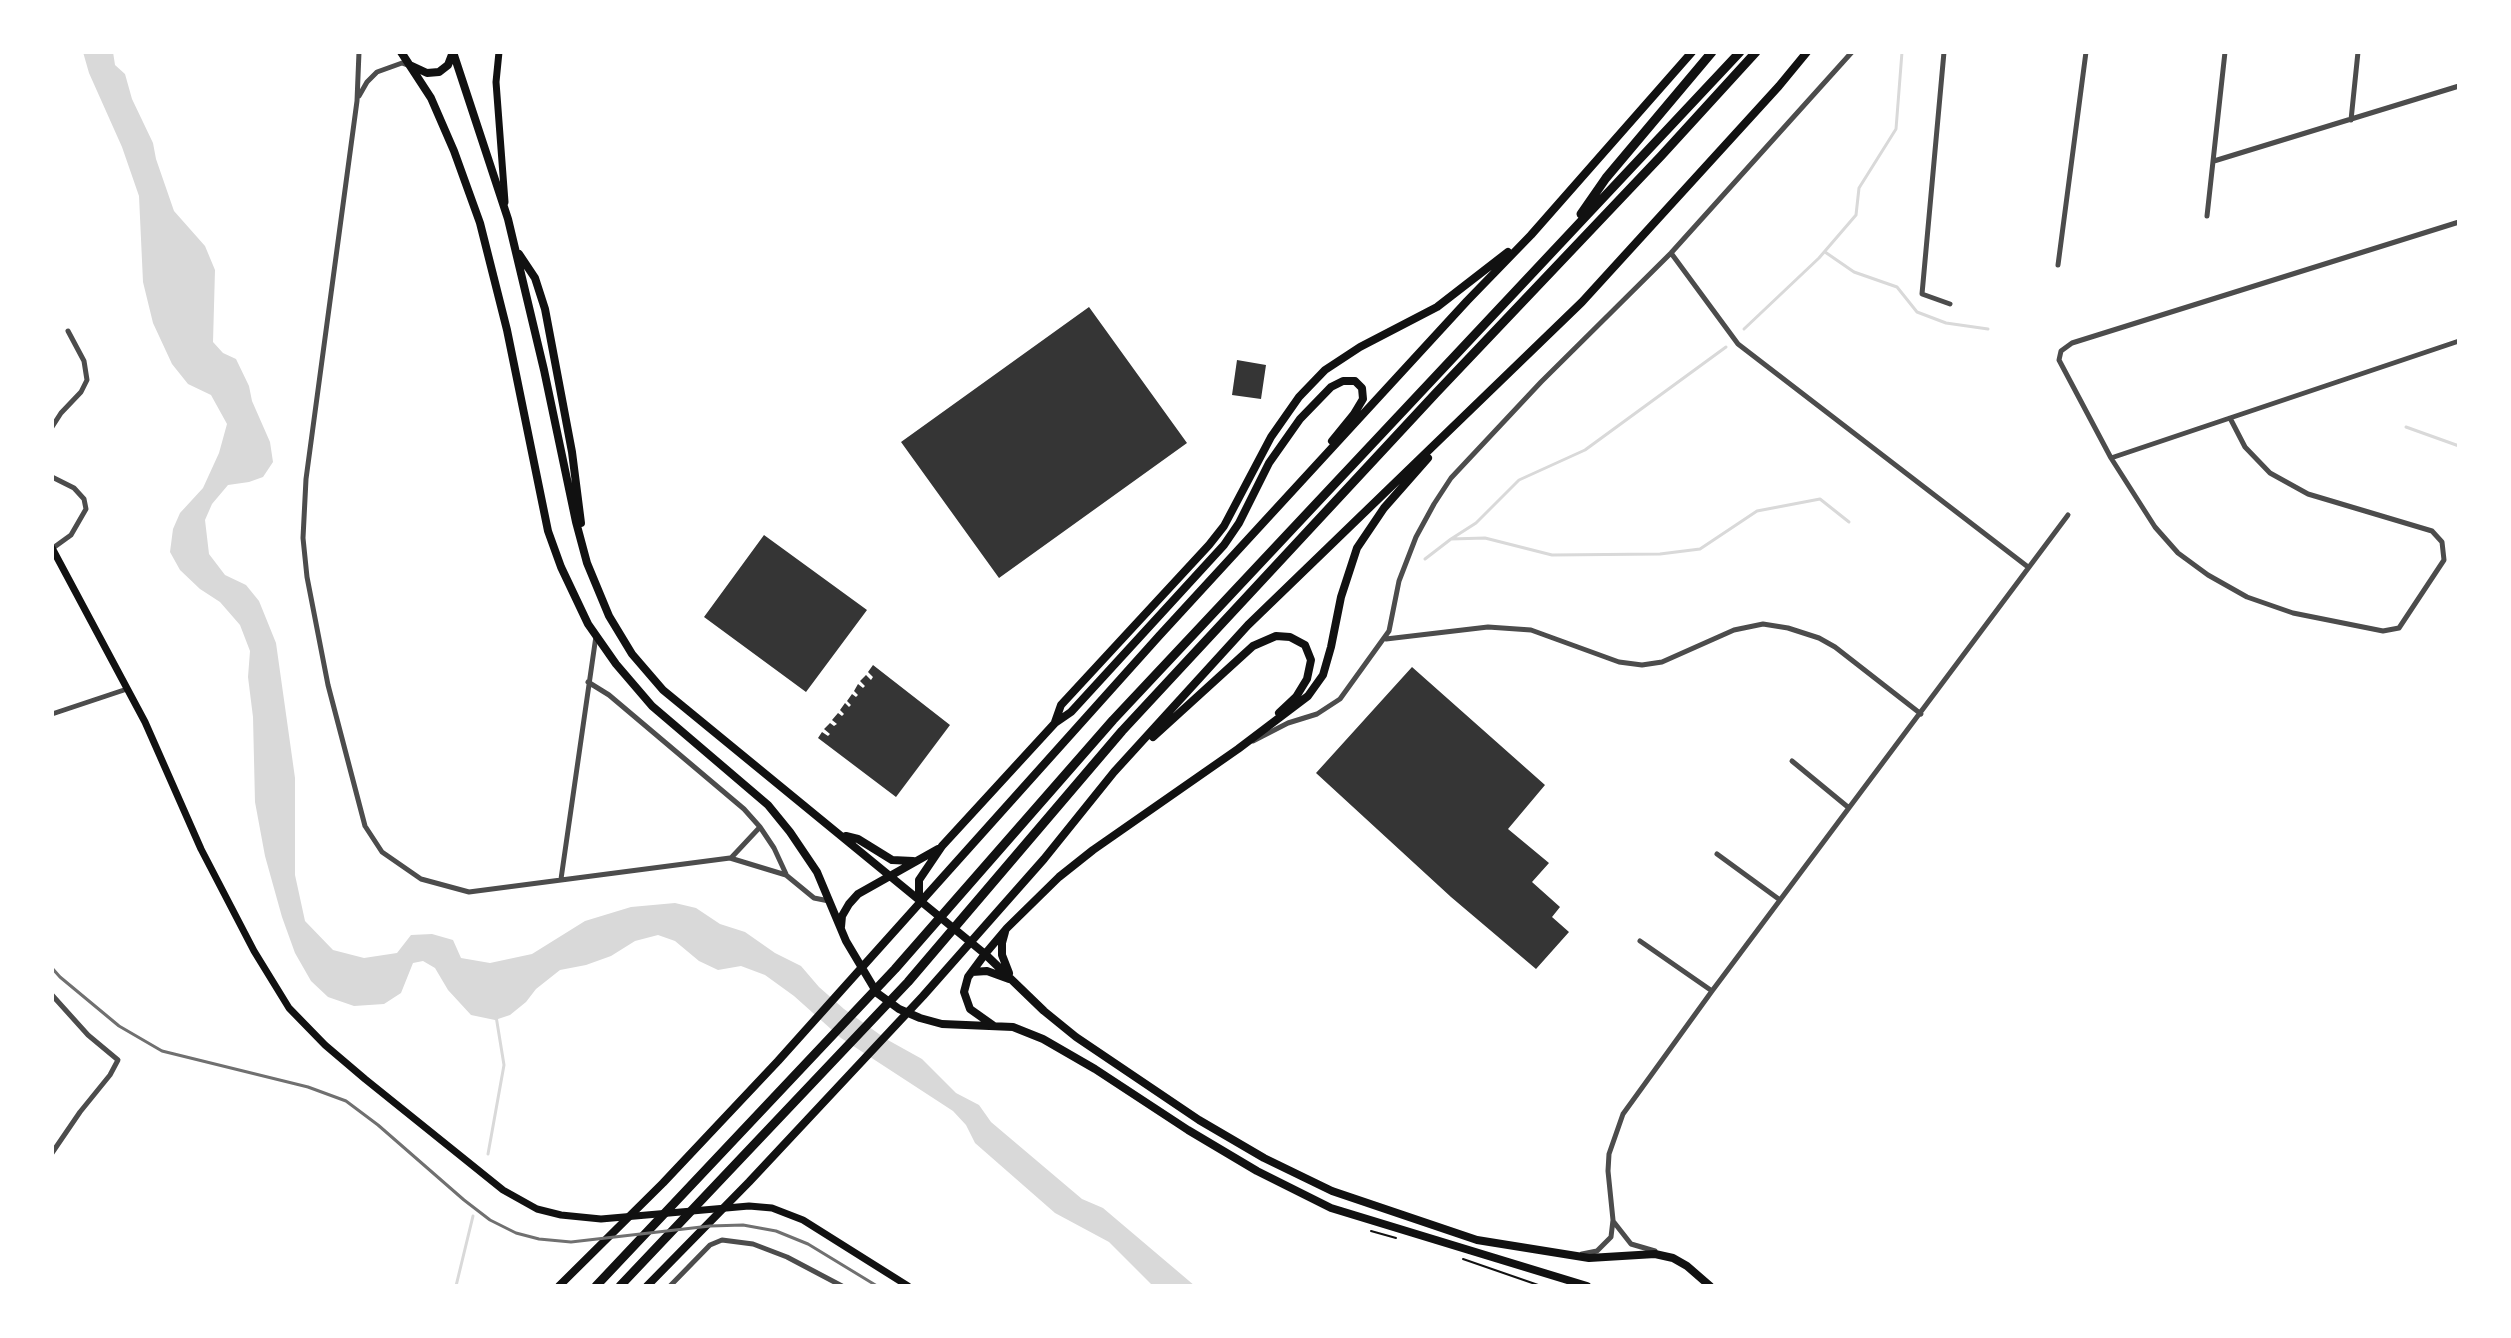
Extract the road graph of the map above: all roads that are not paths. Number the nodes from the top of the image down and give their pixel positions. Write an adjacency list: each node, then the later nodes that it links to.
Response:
1 (359, 52): 17 (street)
2 (401, 52): 15 (highway)
3 (453, 52): 15 (highway); 20 (highway)
4 (499, 52): 20 (main road)
5 (1692, 52): 23 (highway)
6 (1712, 52): 24 (highway)
7 (1740, 52): 24 (highway)
8 (1756, 52): 81 (highway)
9 (1807, 52): 31 (highway)
10 (1852, 52): 26 (street)
11 (1944, 52): 28 (street)
12 (2086, 52): 27 (street)
13 (2225, 52): 19 (street)
14 (2358, 52): 18 (street)
15 (411, 66): 17 (street); 41 (highway)
16 (2459, 86): 18 (street)
17 (357, 101): 61 (street)
18 (2351, 120): 19 (street)
19 (2214, 161): 21 (street)
20 (506, 212): 25 (highway)
21 (2207, 216)
22 (2459, 222): 34 (street)
23 (1531, 235): 37 (highway); 47 (highway)
24 (1560, 243): 80 (highway)
25 (515, 247): 39 (highway); 39 (highway)
26 (1671, 253): 40 (street); 42 (street)
27 (2058, 265)
28 (1950, 304)
29 (68, 331): 33 (street)
30 (2459, 341): 32 (street)
31 (1463, 418): 48 (highway); 51 (highway)
32 (2230, 418): 34 (street); 34 (street)
33 (52, 427)
34 (2111, 458)
35 (52, 477): 38 (street)
36 (2068, 515): 40 (street)
37 (1260, 528): 47 (highway); 79 (highway)
38 (52, 548): 44 (main road)
39 (587, 563): 54 (highway)
40 (2028, 567): 46 (street)
41 (596, 635): 43 (street); 64 (highway)
42 (1385, 639): 46 (street); 49 (street)
43 (588, 682): 53 (street); 61 (street)
44 (128, 688): 45 (street); 85 (main road)
45 (52, 714)
46 (1921, 714): 52 (street)
47 (1055, 723): 55 (highway)
48 (1252, 738): 49 (highway); 51 (highway)
49 (1238, 749): 66 (highway)
50 (1792, 761): 52 (street)
51 (1114, 772): 82 (highway)
52 (1849, 808): 63 (street)
53 (760, 827): 57 (street); 59 (street)
54 (844, 836): 58 (highway); 60 (highway)
55 (942, 846): 58 (highway); 62 (highway)
56 (1717, 854): 63 (street)
57 (730, 858): 59 (street); 61 (street)
58 (918, 860): 60 (highway)
59 (786, 875): 64 (street)
60 (891, 875): 62 (highway); 65 (highway)
61 (561, 879)
62 (919, 899): 68 (highway)
63 (1780, 900): 71 (street)
64 (830, 901): 65 (highway)
65 (841, 927): 73 (highway)
66 (1007, 928): 68 (highway); 70 (highway)
67 (1640, 941): 71 (street)
68 (985, 954): 69 (highway); 70 (highway)
69 (972, 972): 70 (highway); 73 (highway)
70 (1013, 980): 76 (highway)
71 (1712, 991): 75 (street)
72 (52, 995): 74 (street)
73 (995, 1026): 86 (highway)
74 (52, 1153)
75 (1613, 1220): 76 (street); 77 (street)
76 (1569, 1255): 77 (highway)
77 (1665, 1256): 78 (highway)
78 (1709, 1285)
79 (559, 1286)
80 (596, 1286)
81 (620, 1286)
82 (647, 1286)
83 (670, 1286): 84 (street)
84 (842, 1286)
85 (908, 1286)
86 (1587, 1286)

